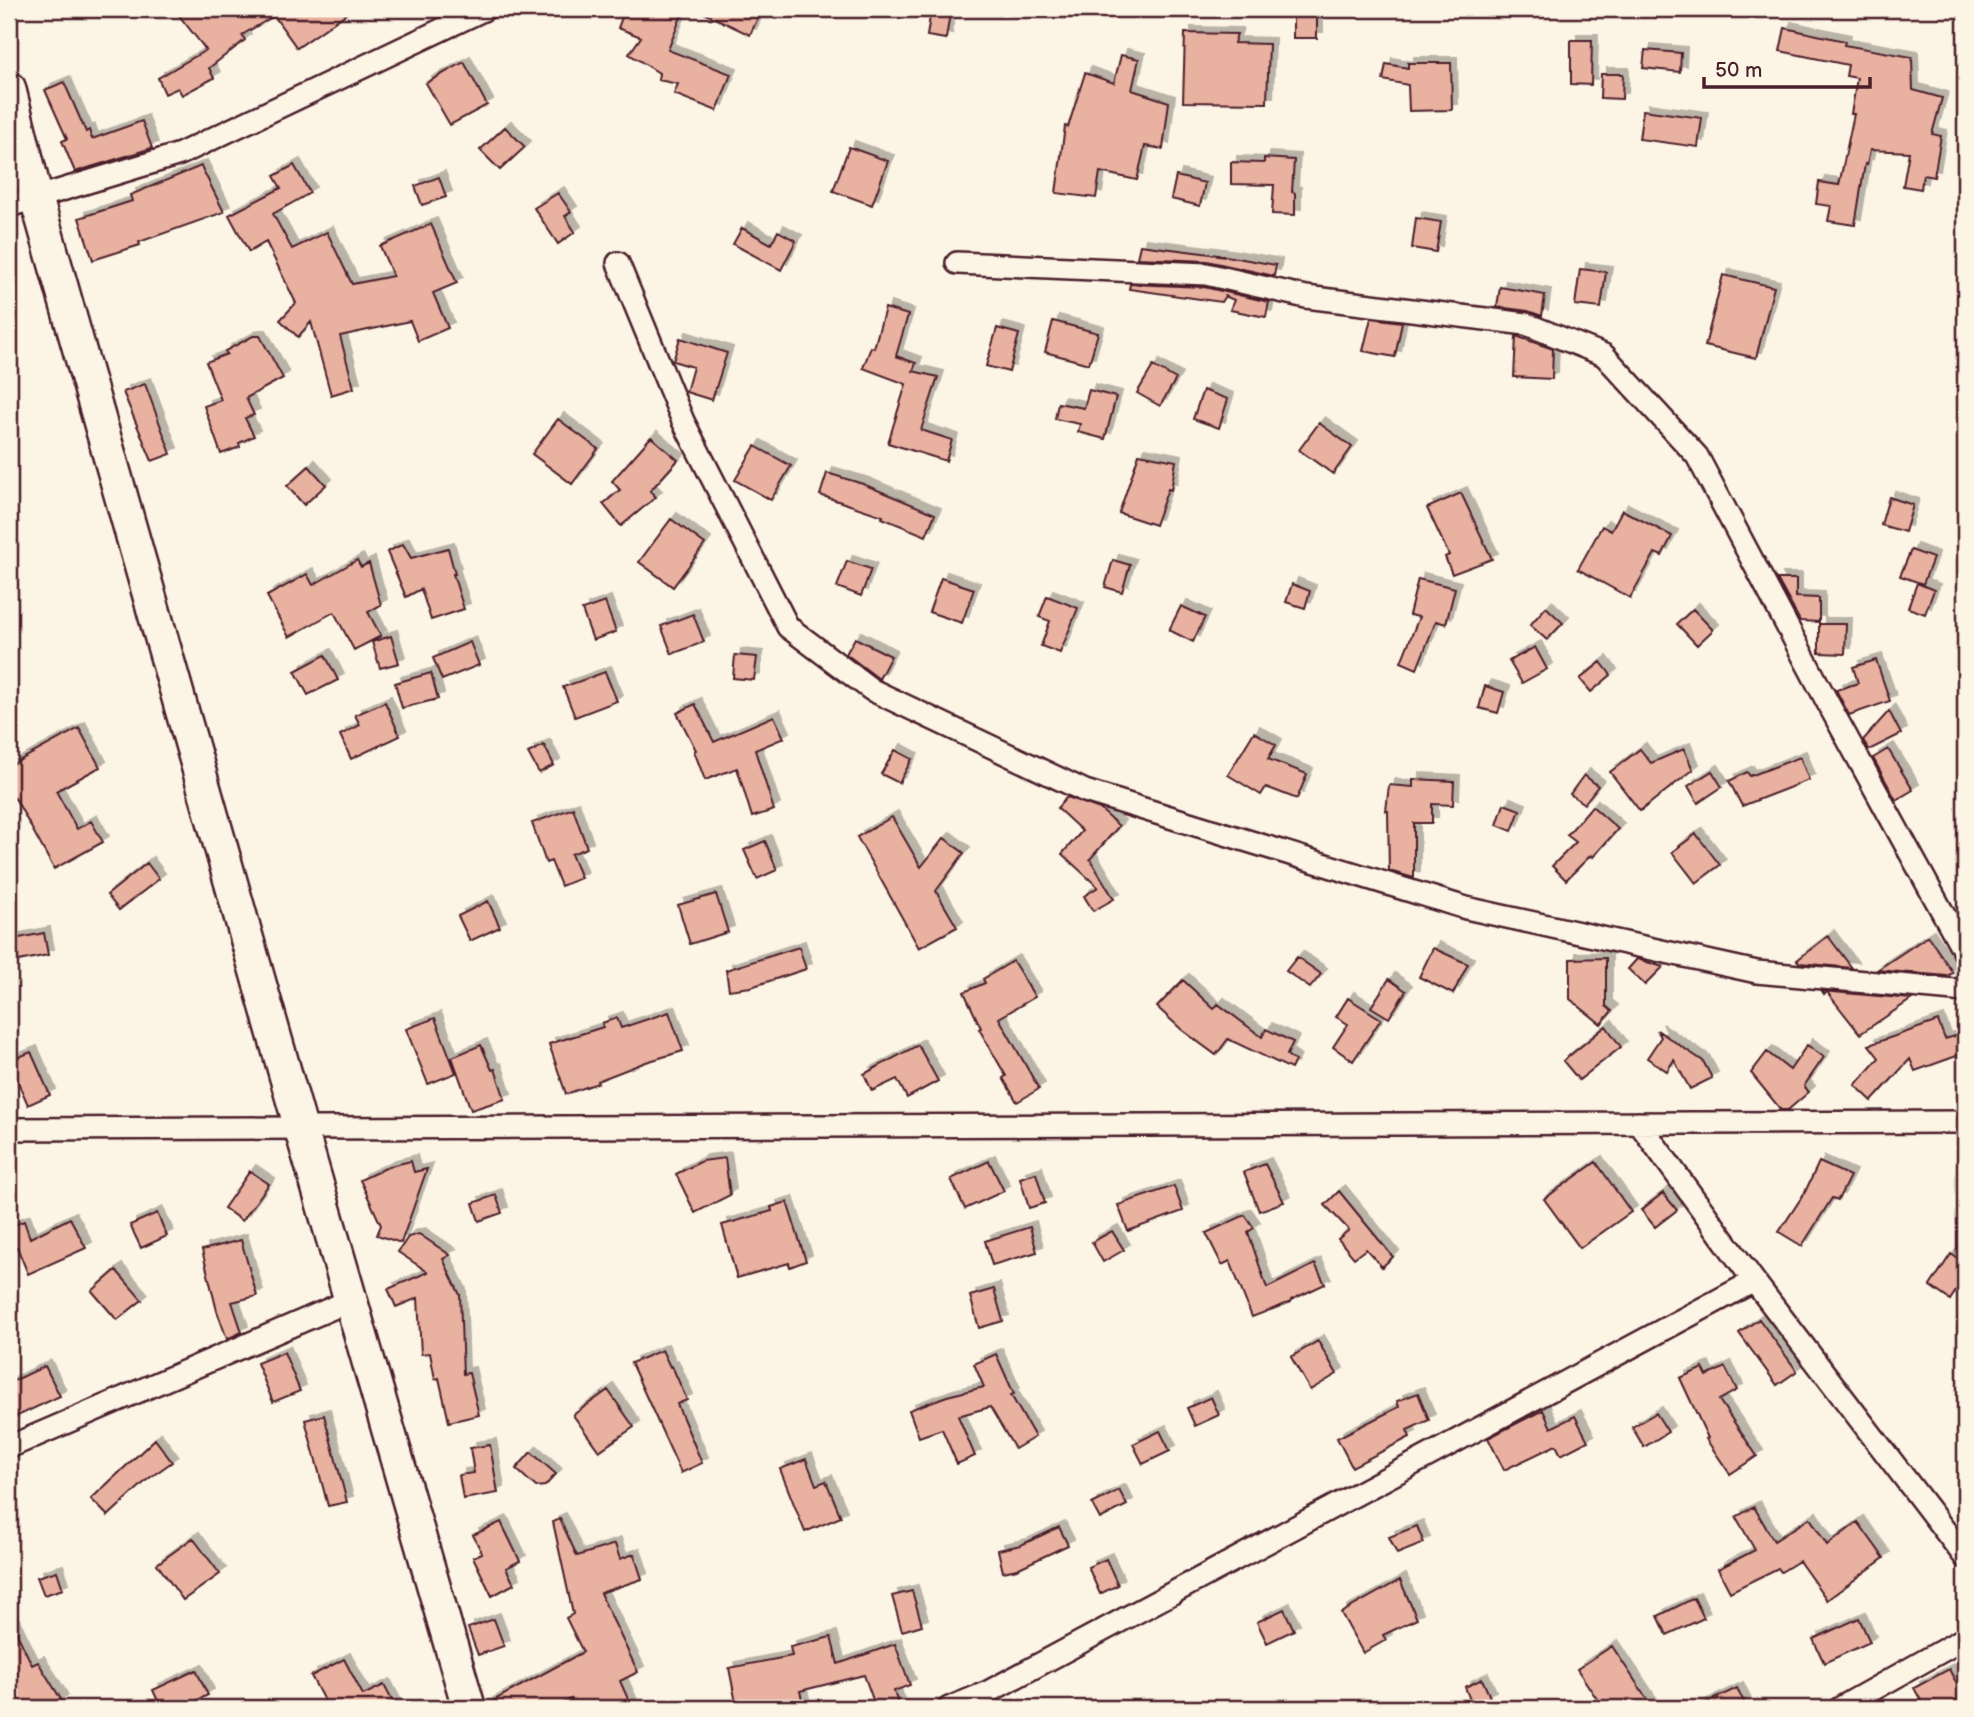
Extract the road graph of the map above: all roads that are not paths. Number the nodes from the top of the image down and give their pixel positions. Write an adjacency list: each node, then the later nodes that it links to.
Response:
1 (485, 9): 3 (street)
2 (9, 88): 3 (street)
3 (23, 202): 11 (street)
4 (618, 263): 7 (street)
5 (957, 263): 6 (street)
6 (1965, 953)
7 (1965, 991)
8 (1965, 1122): 9 (street)
9 (1639, 1123): 11 (street); 12 (street)
10 (9, 1129): 11 (street)
11 (302, 1129): 13 (street)
12 (1754, 1281): 15 (street); 18 (street)
13 (351, 1300): 14 (street); 17 (street)
14 (9, 1447)
15 (1965, 1557)
16 (1965, 1638): 19 (street)
17 (469, 1708)
18 (949, 1708)
19 (1840, 1708)

